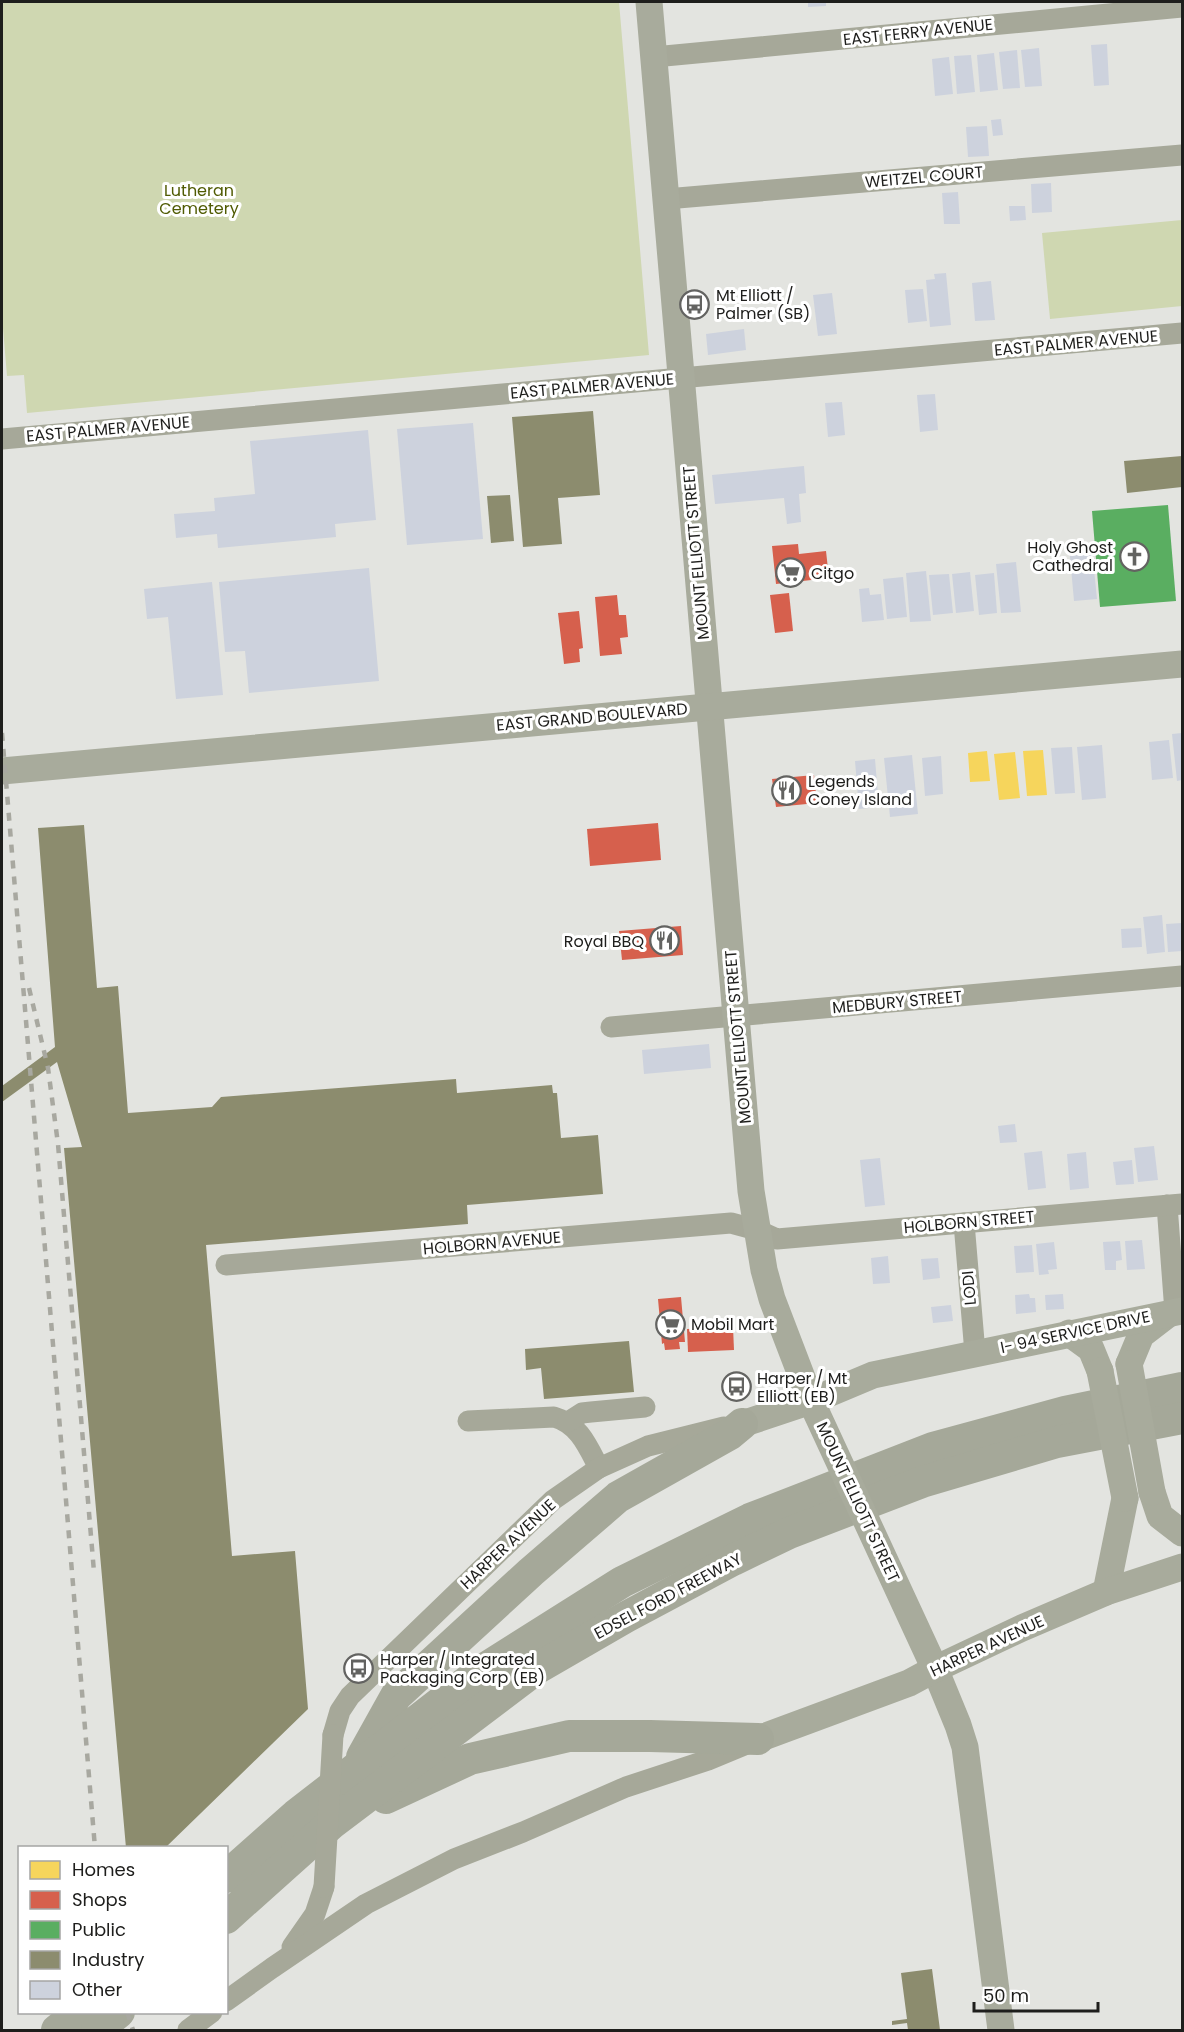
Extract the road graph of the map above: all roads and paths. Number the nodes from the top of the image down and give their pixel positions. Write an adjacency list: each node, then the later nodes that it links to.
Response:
1 (649, 2): 3 (main road, MOUNT ELLIOTT STREET)
2 (1182, 7): 3 (street, EAST FERRY AVENUE)
3 (654, 57): 5 (main road, MOUNT ELLIOTT STREET)
4 (1182, 155): 5 (street, WEITZEL COURT)
5 (666, 199): 7 (main road, MOUNT ELLIOTT STREET)
6 (1182, 333): 7 (street, EAST PALMER AVENUE)
7 (681, 379): 8 (street, EAST PALMER AVENUE); 10 (main road, MOUNT ELLIOTT STREET)
8 (2, 438)
9 (1182, 663): 10 (main road, EAST GRAND BOULEVARD)
10 (709, 707): 11 (main road, EAST GRAND BOULEVARD); 13 (main road, MOUNT ELLIOTT STREET)
11 (2, 771)
12 (1182, 976): 13 (street, MEDBURY STREET)
13 (736, 1016): 14 (street, MEDBURY STREET); 17 (main road, MOUNT ELLIOTT STREET)
14 (611, 1027)
15 (1175, 1205): 16 (street, HOLBORN STREET); 19 (street)
16 (964, 1223): 17 (street, HOLBORN STREET); 21 (street, LODI)
17 (757, 1230): 18 (street, HOLBORN AVENUE); 23 (main road, MOUNT ELLIOTT STREET)
18 (226, 1265)
19 (1176, 1312): 20 (main road, I- 94 SERVICE DRIVE); 30 (main road, bridge)
20 (1069, 1333): 21 (main road, I- 94 SERVICE DRIVE); 32 (main road, bridge)
21 (975, 1353): 23 (main road, HARPER AVENUE)
22 (1182, 1388): 35 (highway, EDSEL FORD FREEWAY)
23 (811, 1401): 28 (main road, HARPER AVENUE); 33 (main road, MOUNT ELLIOTT STREET, bridge)
24 (645, 1407): 27 (street)
25 (1182, 1418): 36 (highway, EDSEL FORD FREEWAY)
26 (468, 1421): 27 (street)
27 (568, 1422): 29 (street)
28 (742, 1425): 29 (street, HARPER AVENUE); 35 (highway)
29 (599, 1468): 38 (street, HARPER AVENUE, bridge)
30 (1182, 1533)
31 (1182, 1567): 32 (main road, HARPER AVENUE)
32 (1106, 1592): 33 (main road, HARPER AVENUE)
33 (935, 1669): 34 (main road, HARPER AVENUE); 49 (main road, MOUNT ELLIOTT STREET)
34 (758, 1739): 36 (highway); 39 (street, HARPER AVENUE)
35 (355, 1770): 37 (highway, EDSEL FORD FREEWAY)
36 (331, 1824): 40 (highway, EDSEL FORD FREEWAY)
37 (228, 1875)
38 (324, 1887): 39 (street); 41 (street, HARPER AVENUE)
39 (358, 1910): 41 (street, HARPER AVENUE)
40 (228, 1916)
41 (272, 1968): 42 (street, HARPER AVENUE)
42 (228, 2000)
43 (79, 2014): 46 (highway)
44 (118, 2014): 47 (highway)
45 (211, 2014): 48 (street)
46 (57, 2031)
47 (97, 2031)
48 (188, 2031)
49 (1001, 2031)

